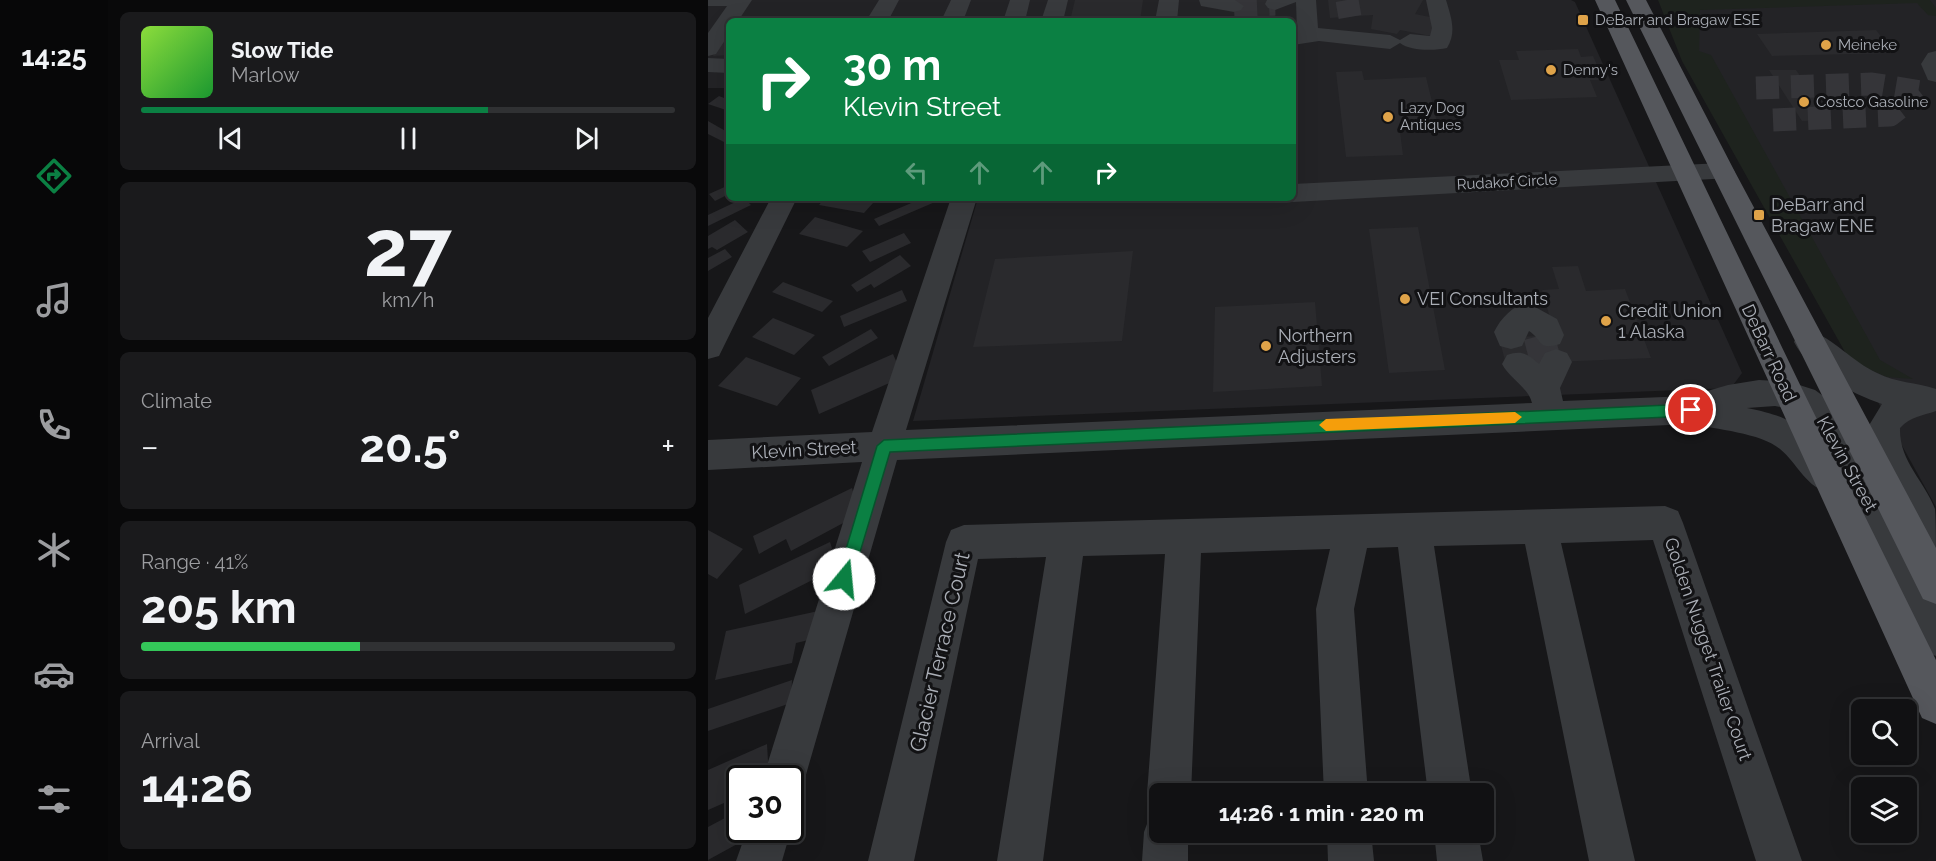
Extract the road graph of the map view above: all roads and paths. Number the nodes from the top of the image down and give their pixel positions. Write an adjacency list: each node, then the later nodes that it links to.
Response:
1 (708, 0): 2 (street)
2 (726, 0)
3 (742, 0): 14 (street)
4 (889, 0): 15 (street)
5 (961, 0): 16 (street)
6 (1020, 0): 17 (street)
7 (1058, 0): 18 (street)
8 (1168, 0): 19 (street)
9 (1306, 0): 21 (street)
10 (1323, 0): 21 (street)
11 (1436, 0): 21 (street)
12 (1605, 0): 28 (main road, DeBarr Road)
13 (1636, 0): 27 (main road)
14 (730, 18)
15 (880, 18)
16 (953, 18)
17 (1015, 18)
18 (1053, 18)
19 (1166, 18)
20 (726, 23): 22 (street)
21 (1309, 36)
22 (708, 49)
23 (1936, 58): 26 (street)
24 (708, 65): 25 (street)
25 (726, 66)
26 (1936, 75)
27 (1722, 172): 28 (street, Rudakof Circle); 32 (main road)
28 (1686, 174): 29 (street, Rudakof Circle); 34 (main road, DeBarr Road)
29 (1296, 193)
30 (782, 201): 33 (street)
31 (963, 201): 37 (street)
32 (1809, 342): 35 (street); 46 (main road)
33 (708, 348)
34 (1788, 394): 36 (street, Klevin Street); 39 (main road, DeBarr Road); 47 (street, Klevin Street)
35 (1928, 400): 45 (street)
36 (1691, 410): 37 (street, Klevin Street); 39 (street, Klevin Street)
37 (884, 446): 38 (street, Klevin Street); 49 (street)
38 (708, 455)
39 (1828, 480): 48 (main road, DeBarr Road)
40 (1539, 526): 41 (street, Golden Nugget Trailer Court); 63 (street); 64 (street, Golden Nugget Trailer Court)
41 (1414, 530): 42 (street, Golden Nugget Trailer Court); 52 (street)
42 (1352, 532): 43 (street, Glacier Terrace Court); 51 (street)
43 (1184, 536): 44 (street, Glacier Terrace Court); 50 (street)
44 (1067, 540): 58 (street, Glacier Terrace Court); 59 (street)
45 (1936, 543)
46 (1936, 586)
47 (1936, 637)
48 (1936, 704)
49 (788, 765)
50 (1169, 783)
51 (1346, 783)
52 (1448, 783)
53 (765, 843): 57 (street)
54 (1165, 843): 60 (street)
55 (1350, 843): 61 (street)
56 (1458, 843): 62 (street)
57 (759, 861)
58 (891, 861)
59 (1020, 861)
60 (1164, 861)
61 (1351, 861)
62 (1460, 861)
63 (1612, 861)
64 (1779, 861)

